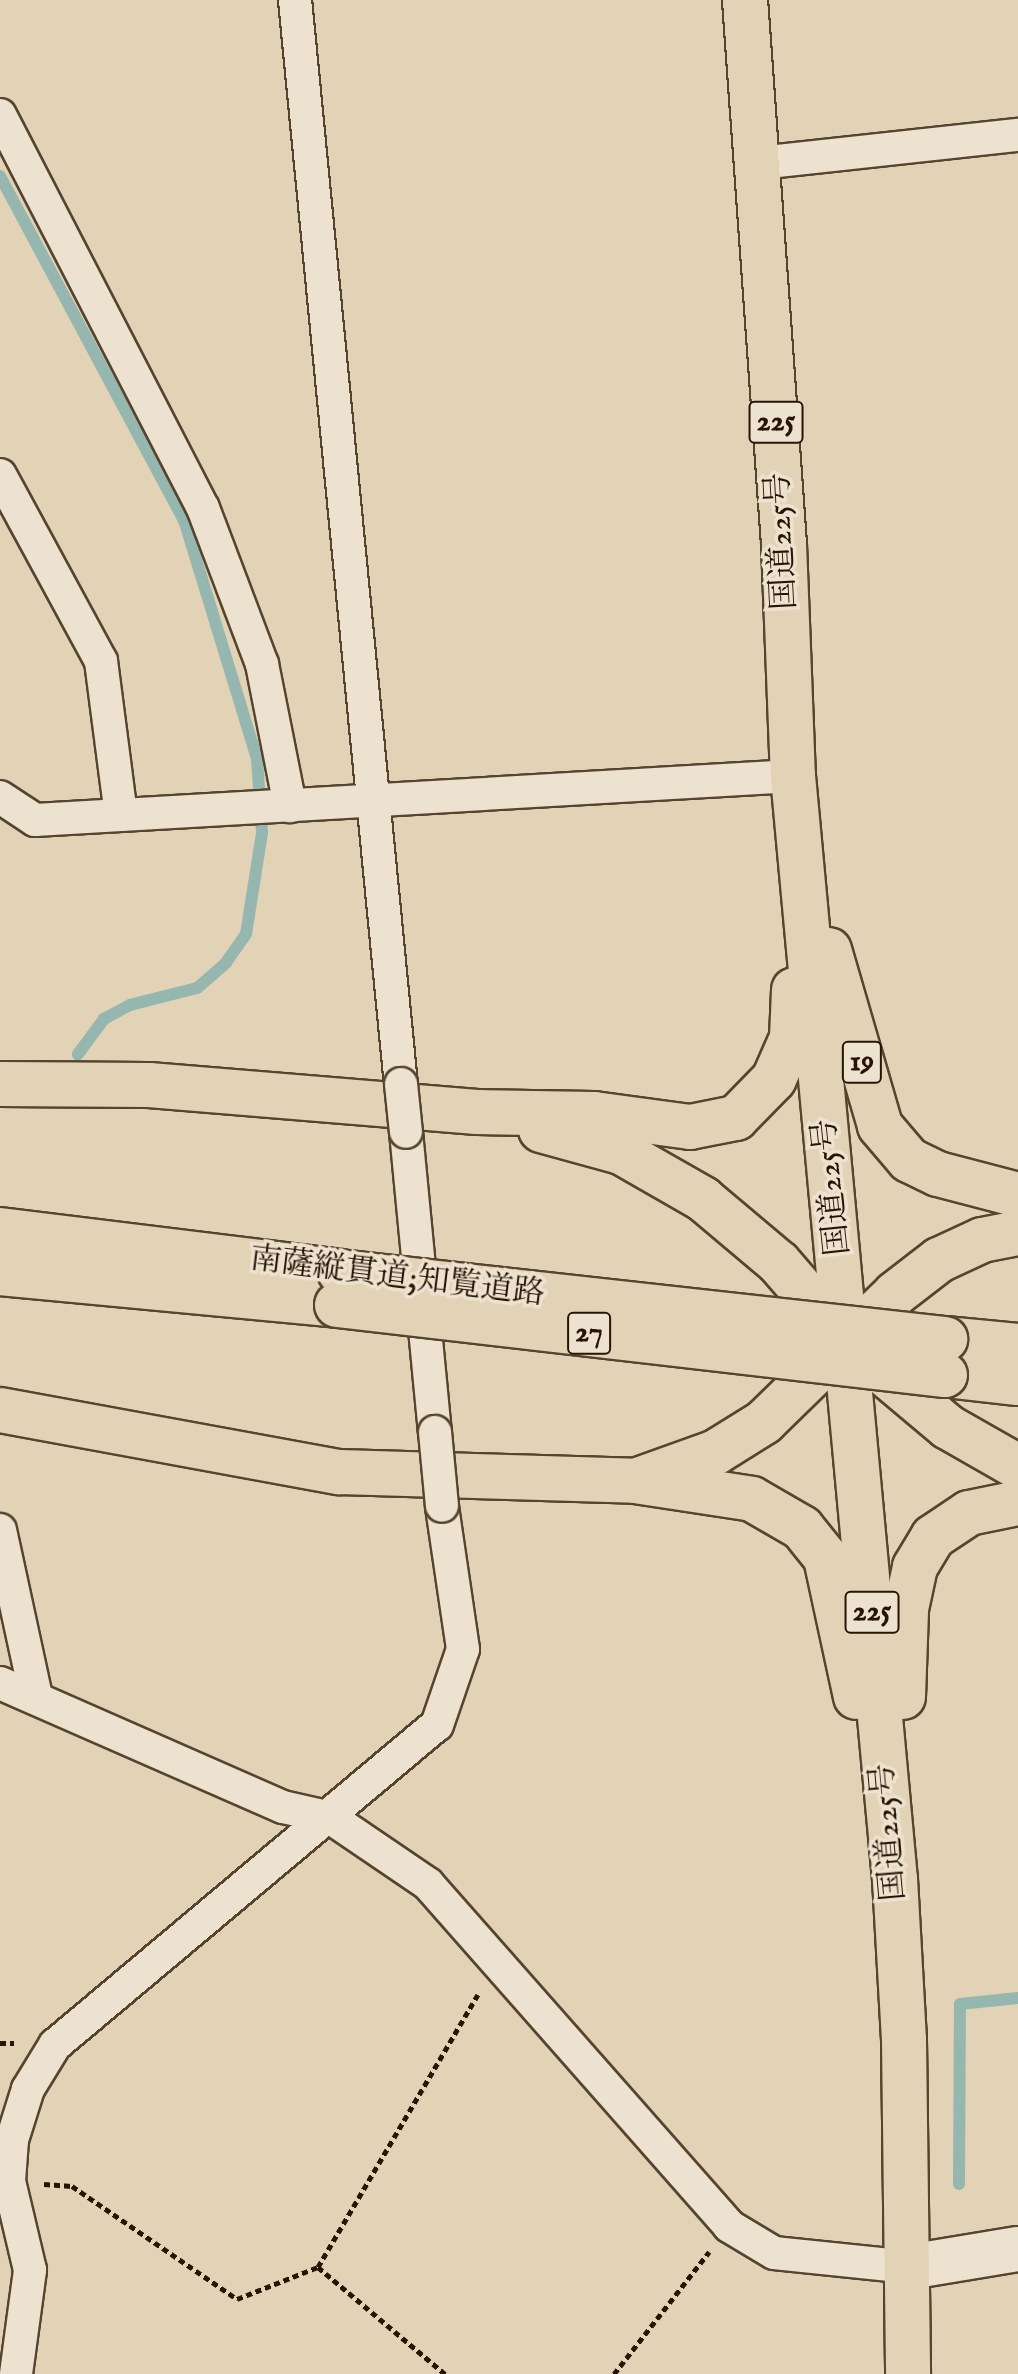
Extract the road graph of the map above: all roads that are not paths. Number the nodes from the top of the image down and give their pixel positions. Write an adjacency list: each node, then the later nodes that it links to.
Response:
1 (295, 0): 9 (street)
2 (745, 0): 5 (highway, 国道225号 / 225)
3 (0, 115): 10 (street)
4 (1018, 135): 5 (street)
5 (759, 163): 7 (highway, 国道225号 / 225)
6 (0, 475): 11 (street)
7 (793, 776): 9 (street); 12 (highway, 国道225号 / 225)
8 (0, 797): 11 (street)
9 (373, 801): 10 (street); 31 (street, bridge)
10 (268, 806): 11 (street)
11 (121, 815)
12 (799, 844): 14 (highway); 15 (highway, 19); 20 (highway, 国道225号 / 225)
13 (0, 1084): 14 (highway)
14 (477, 1112): 20 (highway)
15 (1018, 1195)
16 (0, 1230): 19 (highway, 南薩縦貫道;知覧道路 / 27)
17 (1018, 1233): 20 (highway)
18 (0, 1273): 19 (highway, 南薩縦貫道;知覧道路 / 27)
19 (338, 1288): 20 (highway, 南薩縦貫道;知覧道路 / 27, bridge)
20 (844, 1345): 22 (highway, 南薩縦貫道;知覧道路, bridge); 25 (highway); 26 (highway); 32 (highway, 国道225号 / 225)
21 (1018, 1346): 22 (highway)
22 (945, 1357): 23 (highway)
23 (1018, 1383)
24 (0, 1410): 26 (highway)
25 (1018, 1467)
26 (635, 1481): 32 (highway)
27 (1018, 1503): 32 (highway)
28 (0, 1530): 30 (street)
29 (0, 1683): 30 (street)
30 (36, 1697): 31 (street)
31 (331, 1818): 34 (street); 35 (street)
32 (895, 1879): 34 (highway, 国道225号 / 225)
33 (1018, 2249): 34 (street)
34 (909, 2267): 36 (highway, 国道225号 / 225)
35 (16, 2374)
36 (908, 2374)

